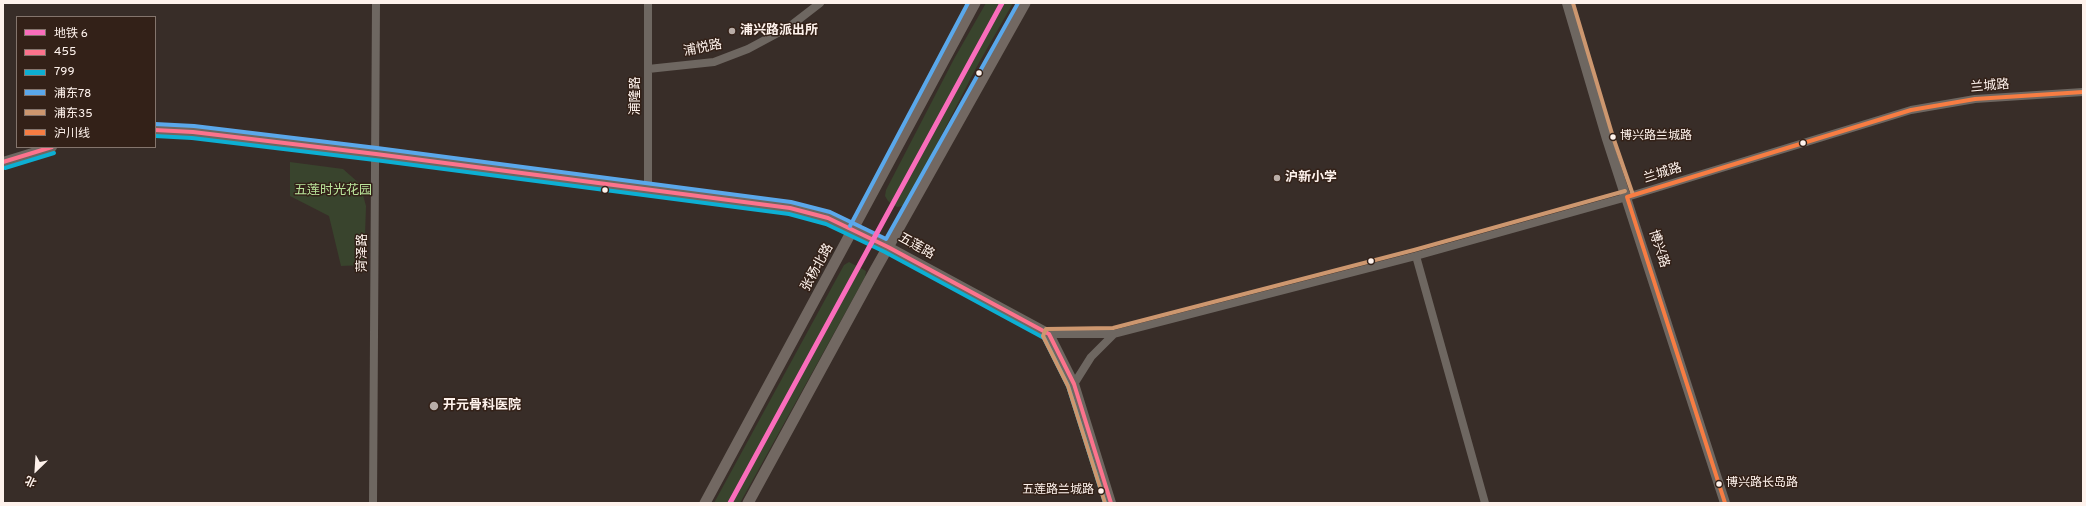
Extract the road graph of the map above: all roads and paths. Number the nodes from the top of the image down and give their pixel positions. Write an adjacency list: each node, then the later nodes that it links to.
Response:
1 (376, 3): 11 (street, 菏泽路)
2 (648, 3): 7 (street, 浦隆路)
3 (820, 3): 7 (street, 浦悦路)
4 (975, 3): 15 (main road, 张杨北路)
5 (1025, 3): 16 (main road)
6 (1567, 3): 14 (street, 博兴路)
7 (648, 69): 13 (street, 浦隆路)
8 (2083, 92): 14 (street, 兰城路)
9 (156, 130): 11 (street, 五莲路)
10 (49, 148): 12 (street)
11 (376, 154): 13 (street, 五莲路); 21 (street, 菏泽路)
12 (3, 162)
13 (648, 189): 15 (street, 五莲路)
14 (1627, 197): 17 (street, 兰城路); 26 (street, 博兴路)
15 (854, 230): 16 (street, 五莲路); 22 (main road, 张杨北路)
16 (888, 247): 18 (street, 五莲路); 23 (main road)
17 (1416, 256): 19 (street, 兰城路); 25 (street)
18 (1049, 334): 19 (street, 兰城路); 20 (street)
19 (1114, 334): 20 (street)
20 (1074, 384): 24 (street)
21 (373, 503)
22 (705, 503)
23 (748, 503)
24 (1111, 503)
25 (1485, 503)
26 (1726, 503)

